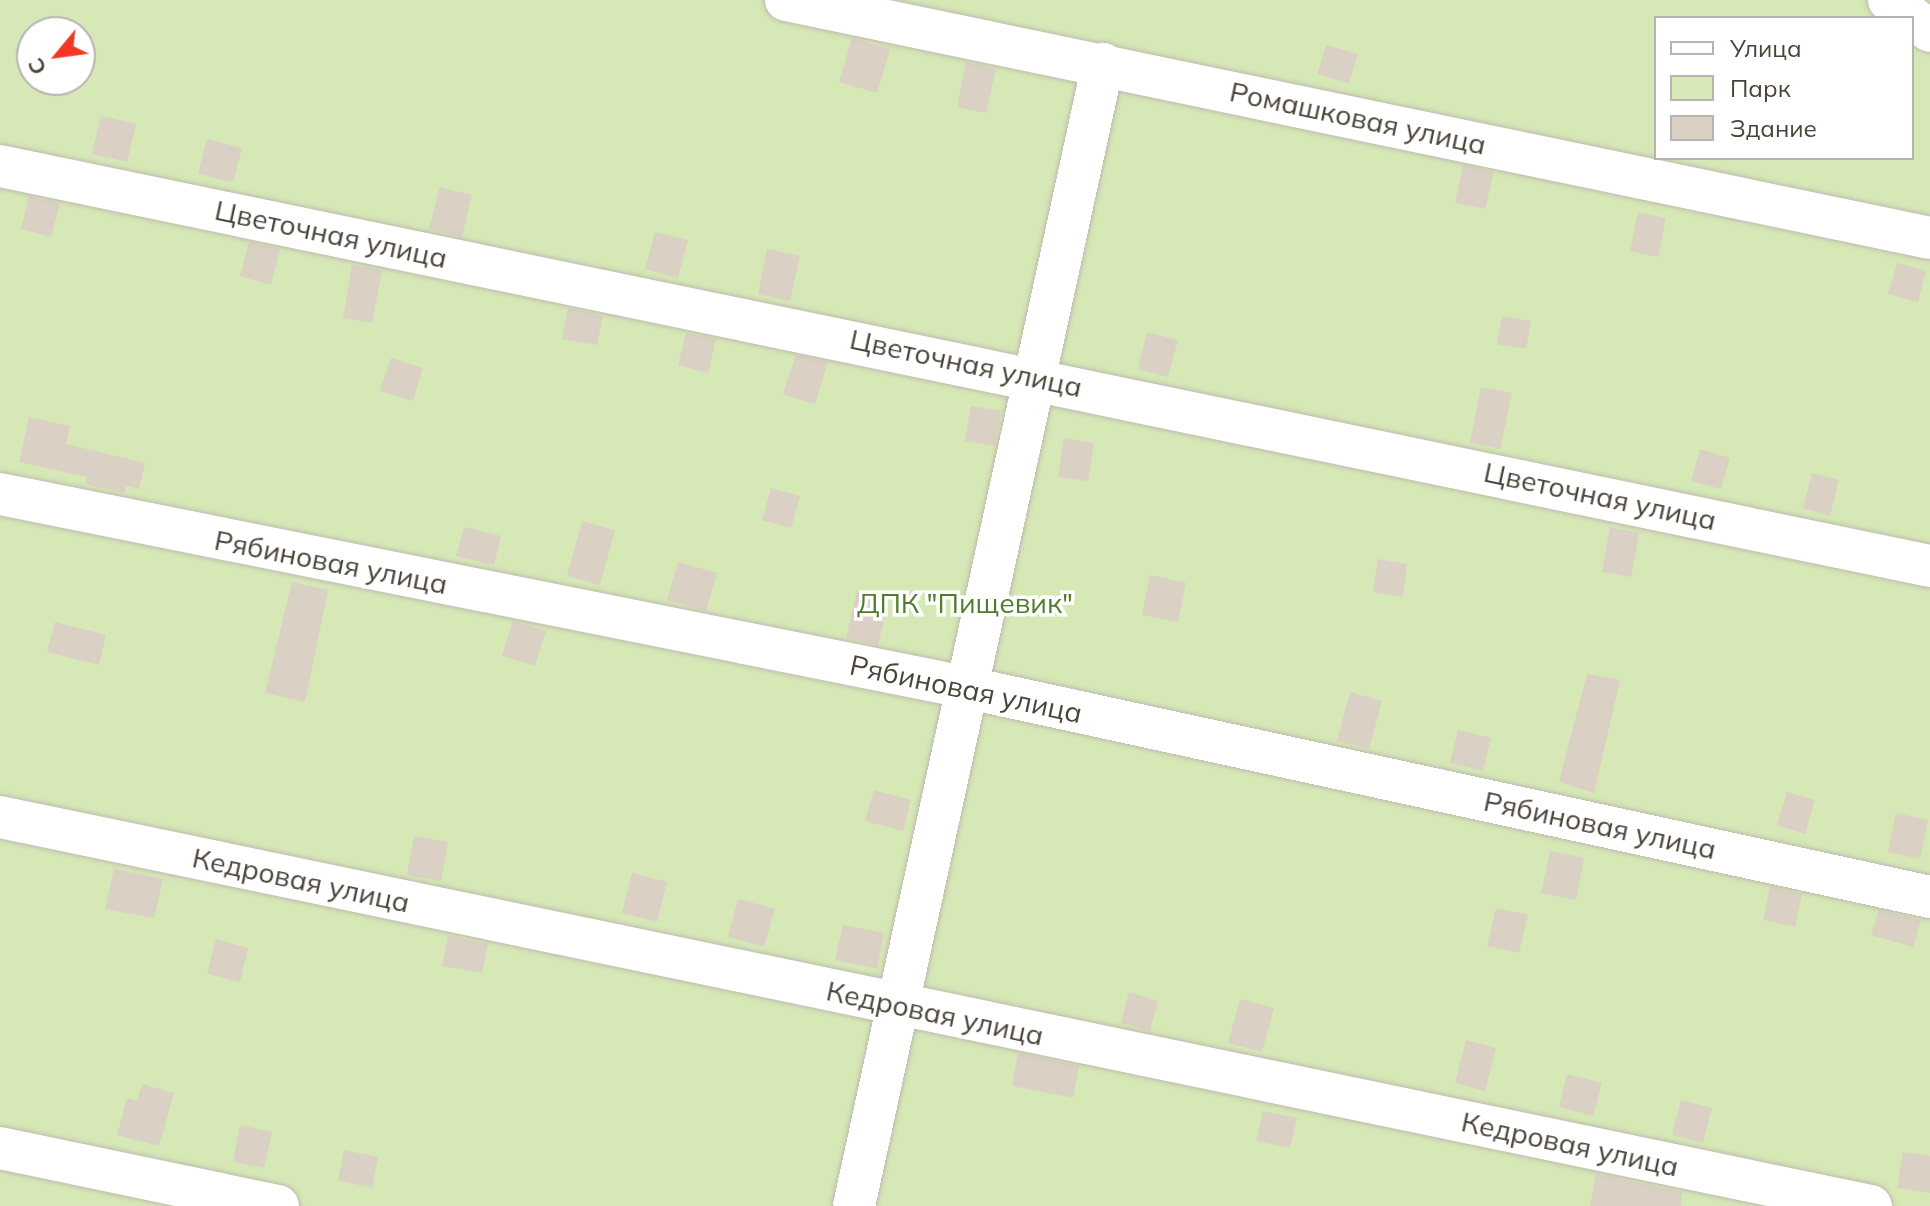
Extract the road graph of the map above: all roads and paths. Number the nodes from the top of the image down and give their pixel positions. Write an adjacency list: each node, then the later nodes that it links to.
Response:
1 (786, 0): 6 (street, Ромашковая улица)
2 (1889, 0): 3 (street)
3 (1910, 16)
4 (1914, 19): 5 (street)
5 (1930, 31)
6 (1103, 64): 8 (street, Ромашковая улица); 9 (street)
7 (0, 166): 9 (street, Цветочная улица)
8 (1930, 238)
9 (1034, 377): 11 (street, Цветочная улица); 12 (street)
10 (0, 494): 12 (street, Рябиновая улица)
11 (1930, 566)
12 (969, 688): 14 (street, Рябиновая улица); 15 (street)
13 (0, 817): 15 (street, Кедровая улица)
14 (1930, 897)
15 (900, 1006): 18 (street); 19 (street, Кедровая улица)
16 (0, 1148): 17 (street)
17 (278, 1206)
18 (854, 1206)
19 (1871, 1206)

